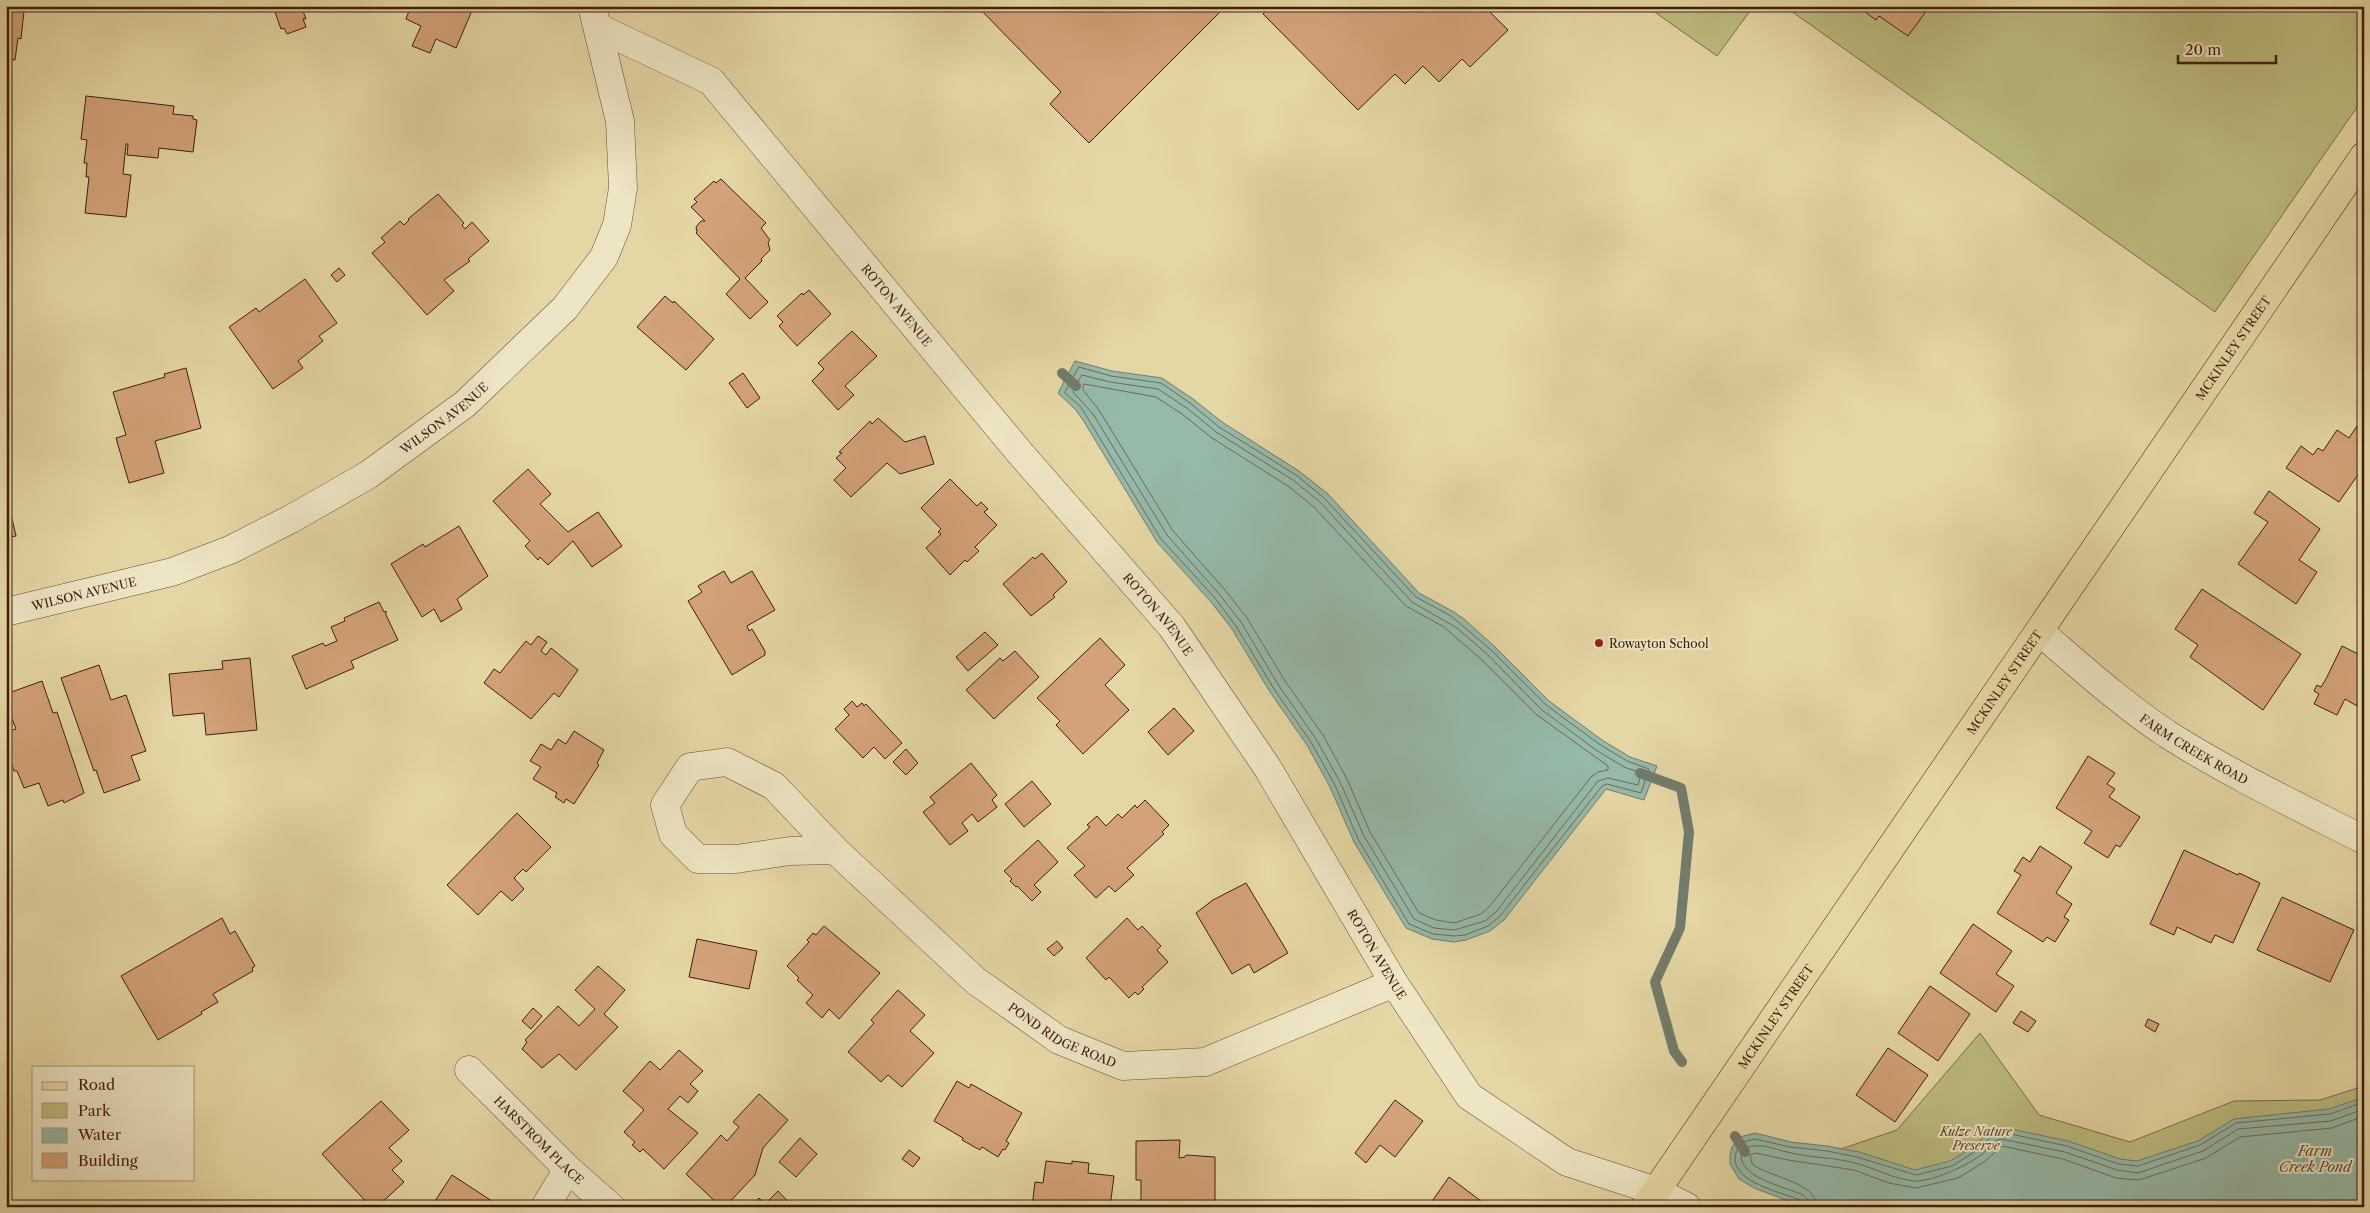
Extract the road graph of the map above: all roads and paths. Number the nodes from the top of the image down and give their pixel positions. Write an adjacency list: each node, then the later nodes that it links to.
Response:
1 (595, 17): 3 (street, WILSON AVENUE); 7 (street, ROTON AVENUE)
2 (2364, 156): 4 (main road, MCKINLEY STREET)
3 (6, 612)
4 (2040, 632): 5 (street, FARM CREEK ROAD); 10 (main road, MCKINLEY STREET)
5 (2364, 840)
6 (835, 850): 6 (street, POND RIDGE ROAD); 7 (street, POND RIDGE ROAD)
7 (1394, 983): 10 (street, ROTON AVENUE)
8 (469, 1070): 9 (street, HARSTROM PLACE)
9 (568, 1169): 11 (street); 12 (street, HARSTROM PLACE)
10 (1650, 1199): 13 (street, ROTON AVENUE)
11 (545, 1207)
12 (611, 1207)
13 (1688, 1207)

